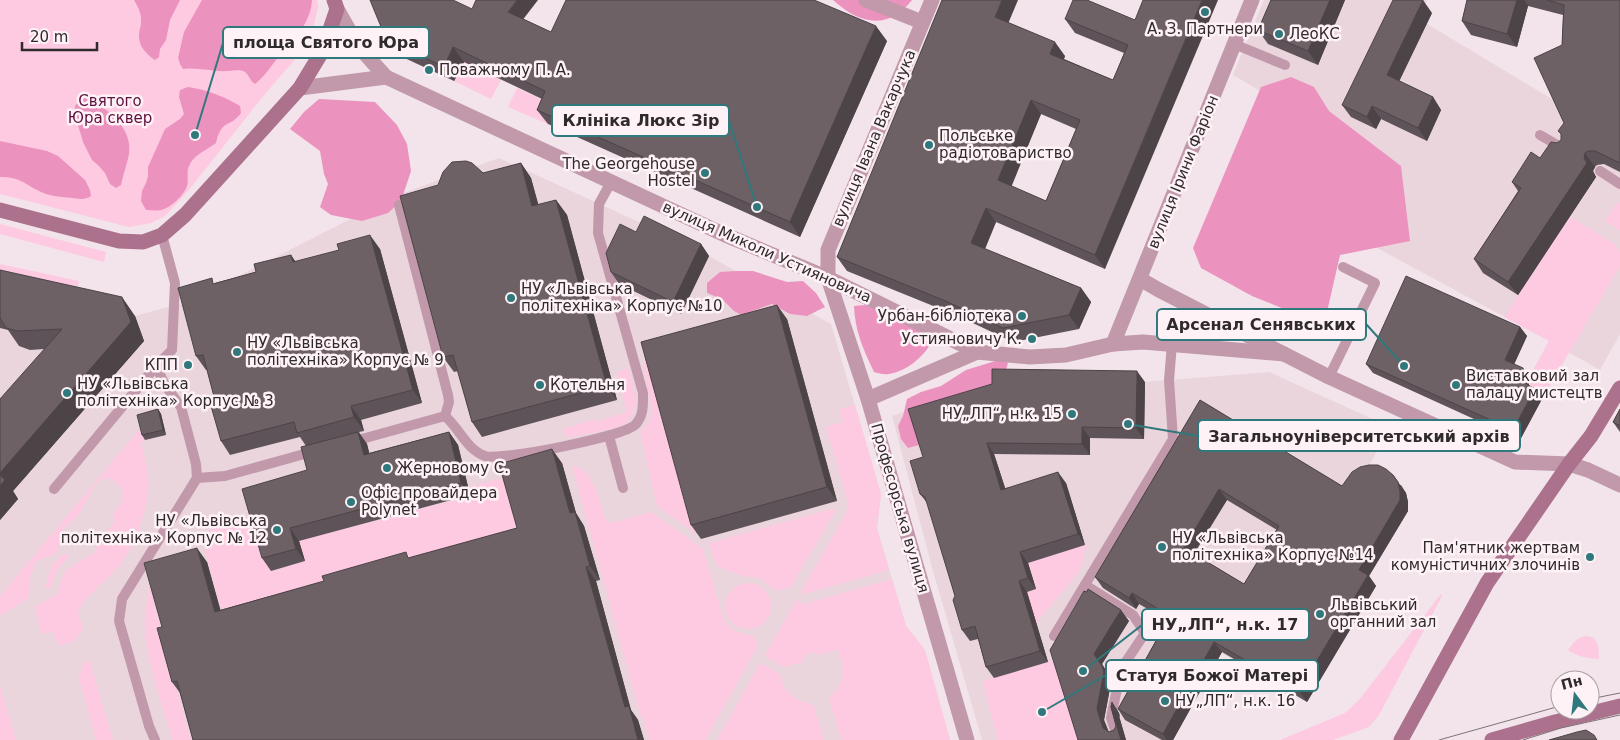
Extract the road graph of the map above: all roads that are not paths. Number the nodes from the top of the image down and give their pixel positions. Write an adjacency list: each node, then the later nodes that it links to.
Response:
1 (866, 0): 5 (street)
2 (932, 0): 5 (street, вулиця Івана Вакарчука)
3 (1252, 0): 6 (street, вулиця Ірини Фаріон)
4 (335, 5): 8 (street, вулиця Миколи Устияновича); 9 (main road)
5 (922, 22): 19 (street, вулиця Івана Вакарчука)
6 (1234, 44): 7 (lane); 20 (street, вулиця Ірини Фаріон)
7 (1285, 65)
8 (386, 77): 9 (street); 13 (street, вулиця Миколи Устияновича)
9 (300, 88): 17 (main road)
10 (1540, 135): 11 (lane)
11 (1564, 150)
12 (1600, 171): 14 (lane)
13 (611, 182): 19 (street, вулиця Миколи Устияновича); 30 (lane)
14 (1620, 184)
15 (398, 205): 29 (lane)
16 (0, 210): 17 (main road)
17 (162, 235): 25 (lane)
18 (1343, 268): 26 (lane)
19 (828, 278): 23 (street, вулиця Миколи Устияновича); 28 (street, Професорська вулиця)
20 (1140, 279): 21 (street, вулиця Ірини Фаріон); 24 (street)
21 (1113, 344): 22 (street, вулиця Миколи Устияновича); 23 (street, вулиця Миколи Устияновича)
22 (1172, 344): 24 (street, вулиця Миколи Устияновича); 38 (lane)
23 (977, 352): 28 (street, вулиця Миколи Устияновича)
24 (1284, 354): 26 (street)
25 (156, 366): 34 (lane); 37 (lane)
26 (1329, 377): 33 (street)
27 (1620, 388): 33 (main road)
28 (868, 399): 43 (street, Професорська вулиця)
29 (445, 416): 30 (lane); 31 (lane)
30 (609, 436): 36 (lane)
31 (340, 445)
32 (320, 450): 34 (lane)
33 (1569, 464): 35 (street); 44 (main road)
34 (197, 478): 42 (lane)
35 (1620, 485)
36 (623, 488)
37 (54, 489)
38 (1085, 585): 39 (lane); 41 (lane)
39 (1054, 636)
40 (1620, 706): 45 (main road)
41 (1117, 736)
42 (155, 740)
43 (967, 740)
44 (1401, 740)
45 (1492, 740)

